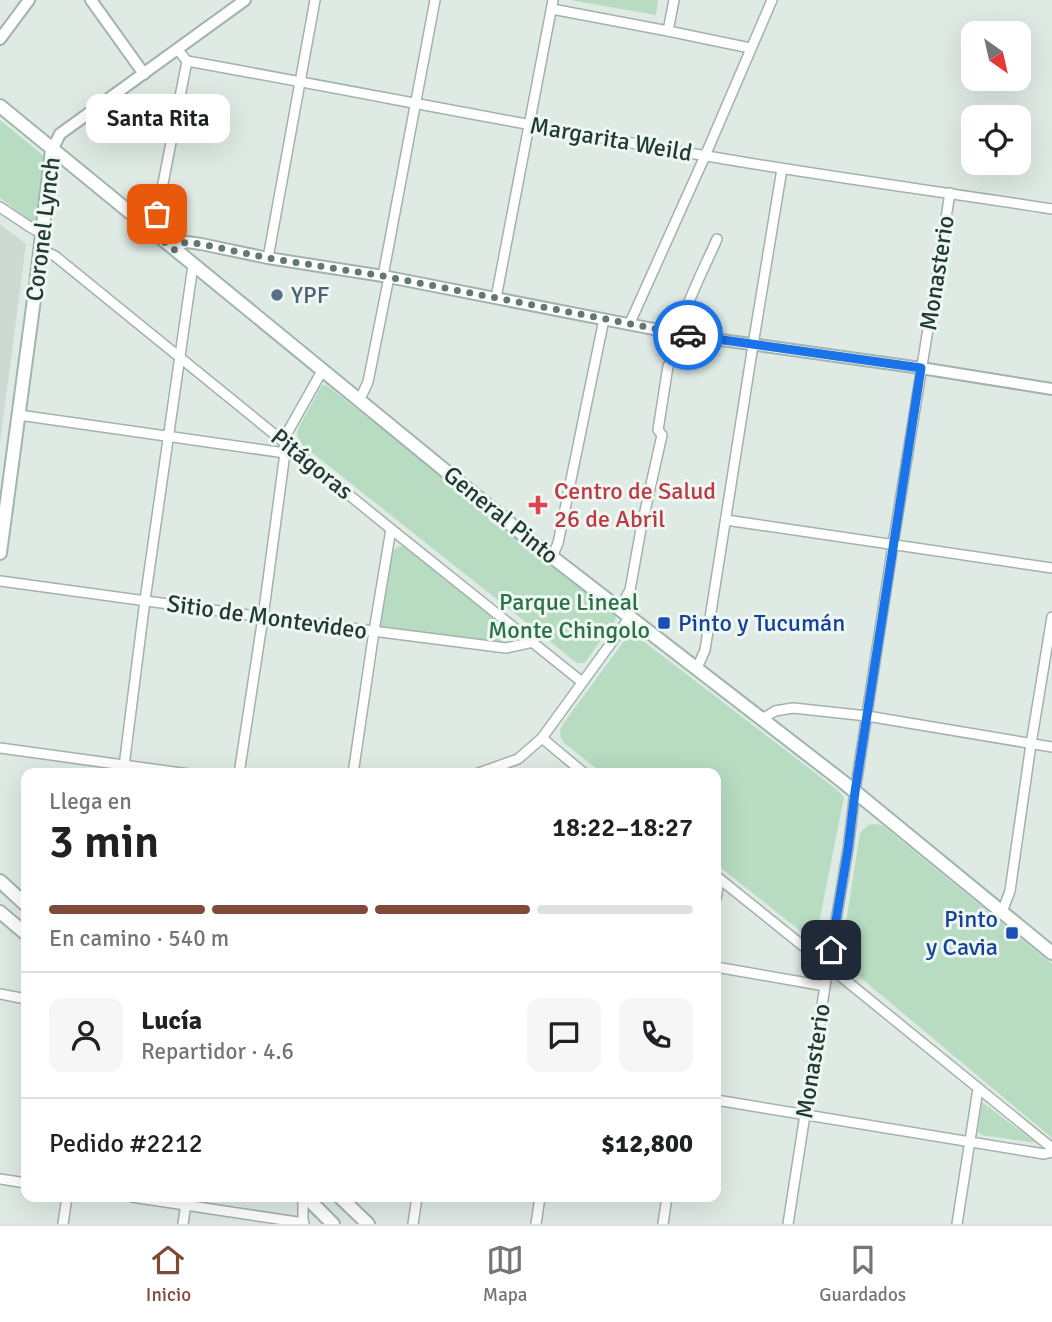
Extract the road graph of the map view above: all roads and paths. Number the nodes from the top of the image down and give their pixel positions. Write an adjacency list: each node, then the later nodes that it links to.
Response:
1 (29, 0): 10 (street)
2 (91, 0): 14 (street)
3 (245, 0): 12 (street, Coronel Lynch)
4 (315, 0): 15 (street)
5 (435, 0): 16 (street)
6 (674, 0): 9 (street)
7 (772, 0): 11 (street)
8 (553, 4): 9 (street); 18 (street)
9 (668, 31): 11 (street)
10 (0, 39)
11 (750, 48): 20 (street)
12 (178, 50): 13 (street); 14 (street, Coronel Lynch)
13 (187, 61): 15 (street, Margarita Weild); 25 (street)
14 (144, 74): 19 (street, Coronel Lynch)
15 (299, 81): 16 (street, Margarita Weild); 30 (street)
16 (415, 102): 18 (street, Margarita Weild); 32 (street)
17 (0, 106): 19 (main road, General Pinto)
18 (529, 125): 20 (street, Margarita Weild); 33 (street)
19 (52, 150): 25 (main road, General Pinto); 26 (main road, Coronel Lynch)
20 (705, 156): 21 (street, Margarita Weild); 35 (street)
21 (782, 169): 22 (street, Margarita Weild); 37 (street)
22 (950, 193): 24 (street, Margarita Weild); 39 (street, Monasterio)
23 (0, 207): 26 (street)
24 (1052, 209)
25 (149, 229): 29 (main road, General Pinto)
26 (41, 233): 28 (main road, Coronel Lynch)
27 (717, 239): 36 (street)
28 (40, 249): 38 (street, Pitágoras); 43 (main road, Coronel Lynch)
29 (174, 250): 30 (street); 31 (main road, General Pinto)
30 (268, 258): 32 (street)
31 (193, 265): 38 (street); 40 (main road, General Pinto)
32 (386, 276): 33 (street); 42 (street)
33 (496, 298): 34 (street)
34 (604, 319): 35 (street); 52 (street)
35 (629, 325): 36 (street)
36 (679, 334): 37 (street); 56 (street)
37 (752, 345): 39 (street); 48 (street)
38 (180, 357): 44 (street); 45 (street, Pitágoras)
39 (921, 368): 41 (street); 50 (street, Monasterio)
40 (322, 372): 42 (main road, General Pinto); 45 (street)
41 (1052, 389)
42 (359, 401): 52 (main road, General Pinto)
43 (19, 415): 44 (street); 47 (main road, Coronel Lynch)
44 (168, 438): 46 (street); 55 (street)
45 (284, 441): 46 (street); 49 (street, Pitágoras)
46 (285, 453): 57 (street)
47 (4, 491): 51 (main road, Coronel Lynch)
48 (726, 520): 50 (street); 61 (street)
49 (391, 529): 59 (street); 60 (street, Pitágoras)
50 (892, 545): 53 (street); 63 (street, Monasterio)
51 (0, 553)
52 (552, 557): 56 (main road, General Pinto)
53 (1052, 568)
54 (0, 581): 55 (street, Sitio de Montevideo)
55 (145, 600): 57 (street, Sitio de Montevideo); 70 (street)
56 (625, 613): 61 (main road, General Pinto); 62 (street)
57 (264, 617): 59 (street, Sitio de Montevideo); 71 (street)
58 (1052, 617): 66 (street)
59 (374, 631): 60 (street, Sitio de Montevideo); 72 (street)
60 (533, 642): 62 (street, Pitágoras)
61 (697, 668): 64 (main road, General Pinto)
62 (582, 681): 65 (street)
63 (867, 716): 64 (street); 66 (street); 75 (street, Monasterio)
64 (762, 719): 75 (main road, General Pinto)
65 (542, 738): 73 (street); 74 (street)
66 (1031, 744): 67 (street); 80 (street)
67 (1052, 747)
68 (0, 748): 69 (street)
69 (113, 768)
70 (124, 768)
71 (240, 768)
72 (354, 768)
73 (494, 768)
74 (578, 768)
75 (855, 792): 80 (main road, General Pinto); 83 (street, Monasterio)
76 (721, 880): 83 (street)
77 (0, 881): 78 (main road)
78 (21, 900)
79 (0, 912): 81 (main road)
80 (1002, 912): 82 (main road, General Pinto)
81 (21, 930)
82 (1052, 953)
83 (828, 966): 85 (street, Monasterio); 88 (street)
84 (721, 968): 85 (street)
85 (825, 986): 90 (street, Monasterio)
86 (0, 994): 87 (street)
87 (21, 998)
88 (978, 1089): 91 (street); 92 (street)
89 (721, 1101): 90 (street)
90 (805, 1115): 91 (street); 112 (street, Monasterio)
91 (970, 1141): 92 (street); 113 (street)
92 (1052, 1150)
93 (0, 1180): 94 (street)
94 (21, 1182)
95 (66, 1202): 105 (street)
96 (187, 1202): 106 (street)
97 (197, 1202): 104 (street)
98 (305, 1202): 104 (street)
99 (310, 1202): 107 (main road)
100 (345, 1202): 108 (main road)
101 (416, 1202): 109 (street)
102 (539, 1202): 110 (street)
103 (666, 1202): 111 (street)
104 (303, 1223)
105 (63, 1224)
106 (183, 1224)
107 (333, 1224)
108 (369, 1224)
109 (413, 1224)
110 (536, 1224)
111 (663, 1224)
112 (788, 1224)
113 (957, 1224)

